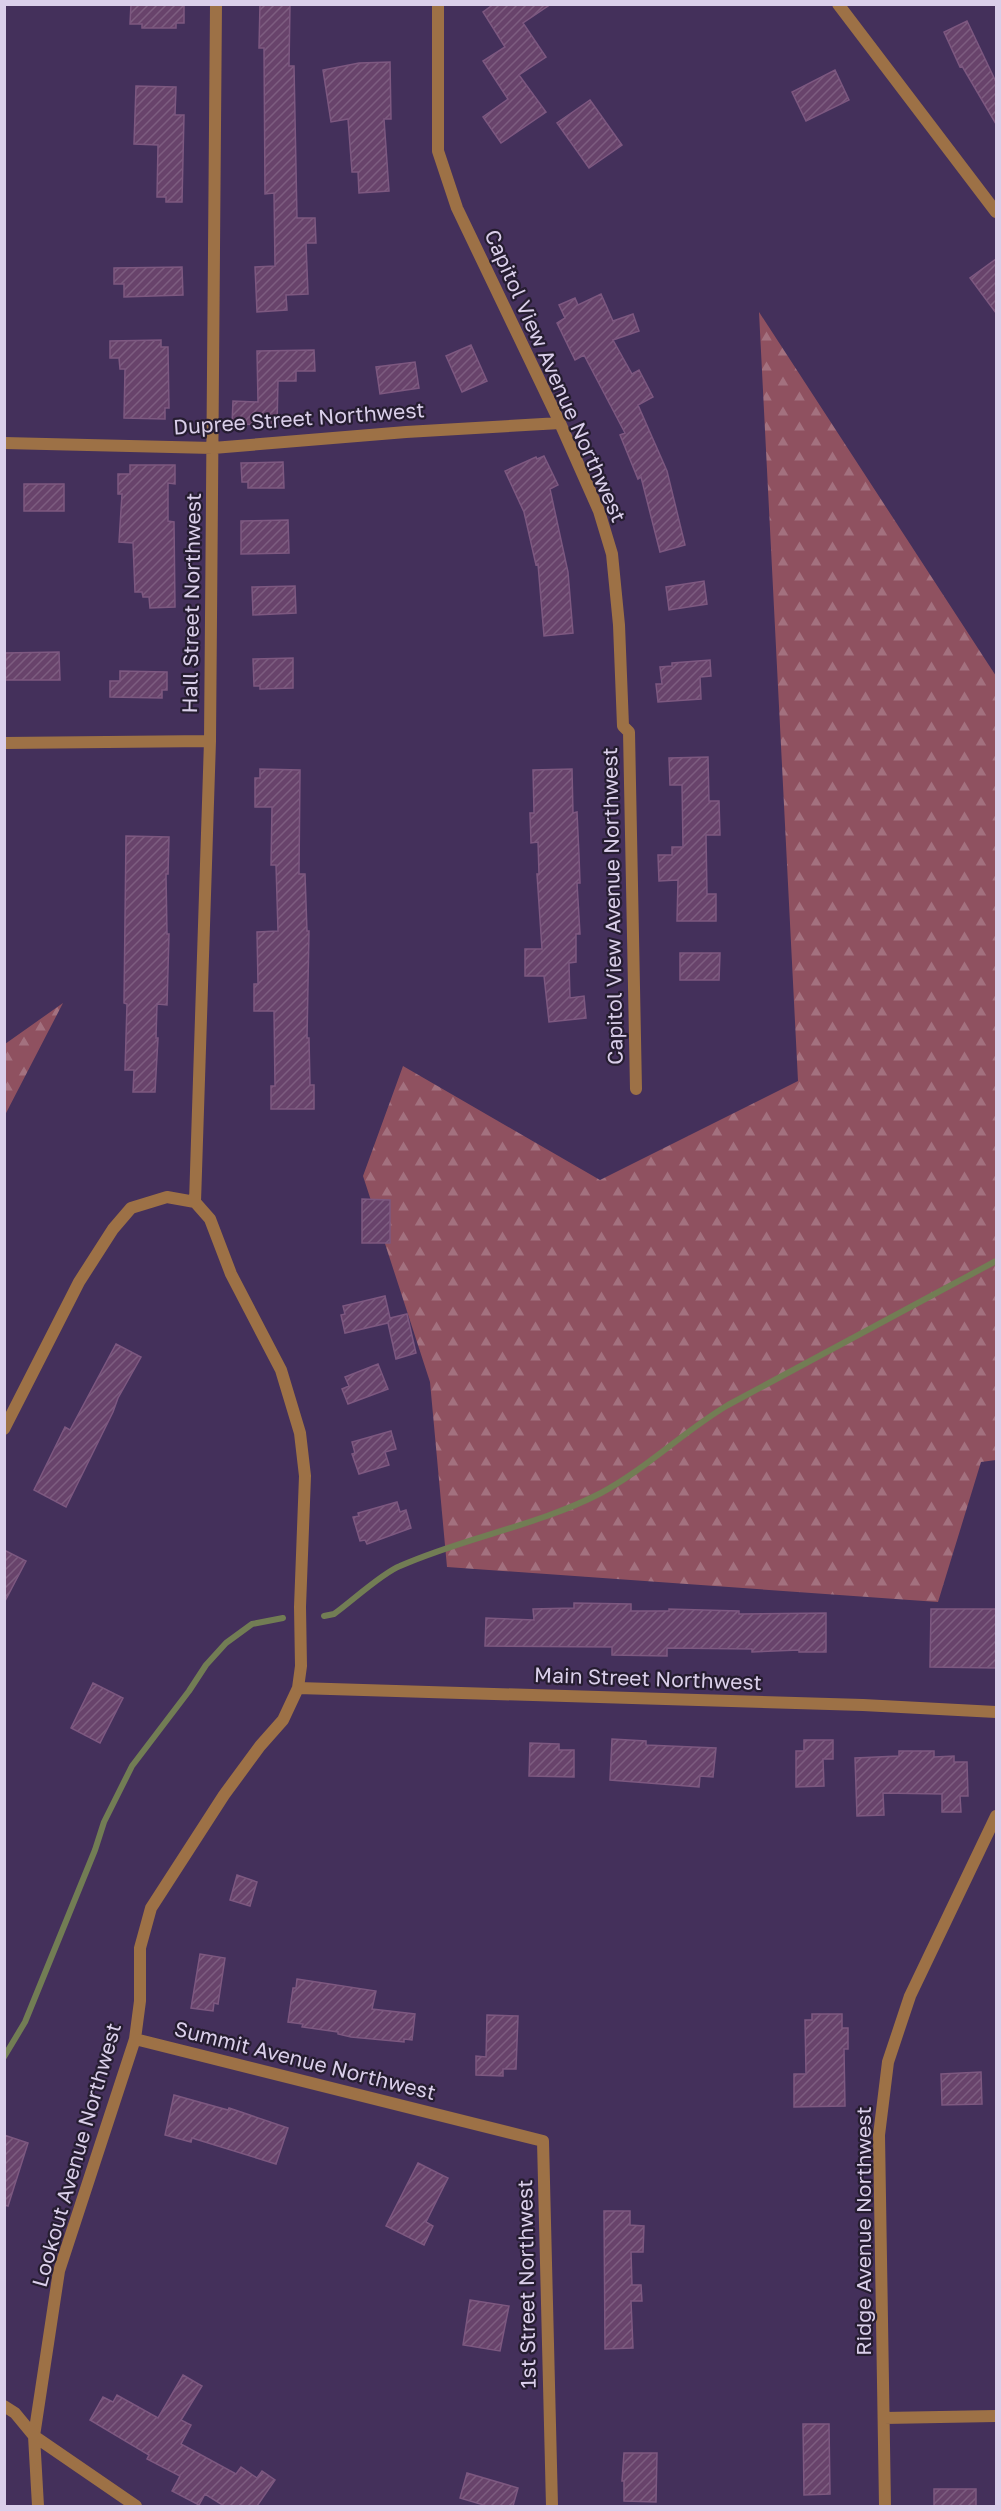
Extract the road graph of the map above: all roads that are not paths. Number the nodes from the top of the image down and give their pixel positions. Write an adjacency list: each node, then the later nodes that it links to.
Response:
1 (216, 4): 7 (street, Hall Street Northwest)
2 (438, 4): 5 (street, Capitol View Avenue Northwest)
3 (838, 4): 4 (street)
4 (996, 212)
5 (560, 423): 7 (street, Dupree Street Northwest); 10 (street, Capitol View Avenue Northwest)
6 (4, 443): 7 (street, Dupree Street Northwest)
7 (213, 448): 8 (street, Hall Street Northwest)
8 (210, 741): 9 (street); 11 (street, Hall Street Northwest)
9 (4, 743)
10 (636, 1089)
11 (195, 1202): 12 (street); 13 (street, Lookout Avenue Northwest)
12 (4, 1429)
13 (298, 1688): 14 (street, Main Street Northwest); 16 (street, Lookout Avenue Northwest)
14 (996, 1712)
15 (996, 1816): 20 (street, Ridge Avenue Northwest)
16 (135, 2039): 17 (street, Summit Avenue Northwest); 21 (street, Lookout Avenue Northwest)
17 (465, 2121): 24 (street, 1st Street Northwest)
18 (4, 2406): 21 (street)
19 (996, 2416): 20 (street)
20 (884, 2418): 25 (street, Ridge Avenue Northwest)
21 (34, 2436): 22 (street, Lookout Avenue Northwest); 23 (street)
22 (38, 2506)
23 (136, 2506)
24 (552, 2506)
25 (885, 2506)

